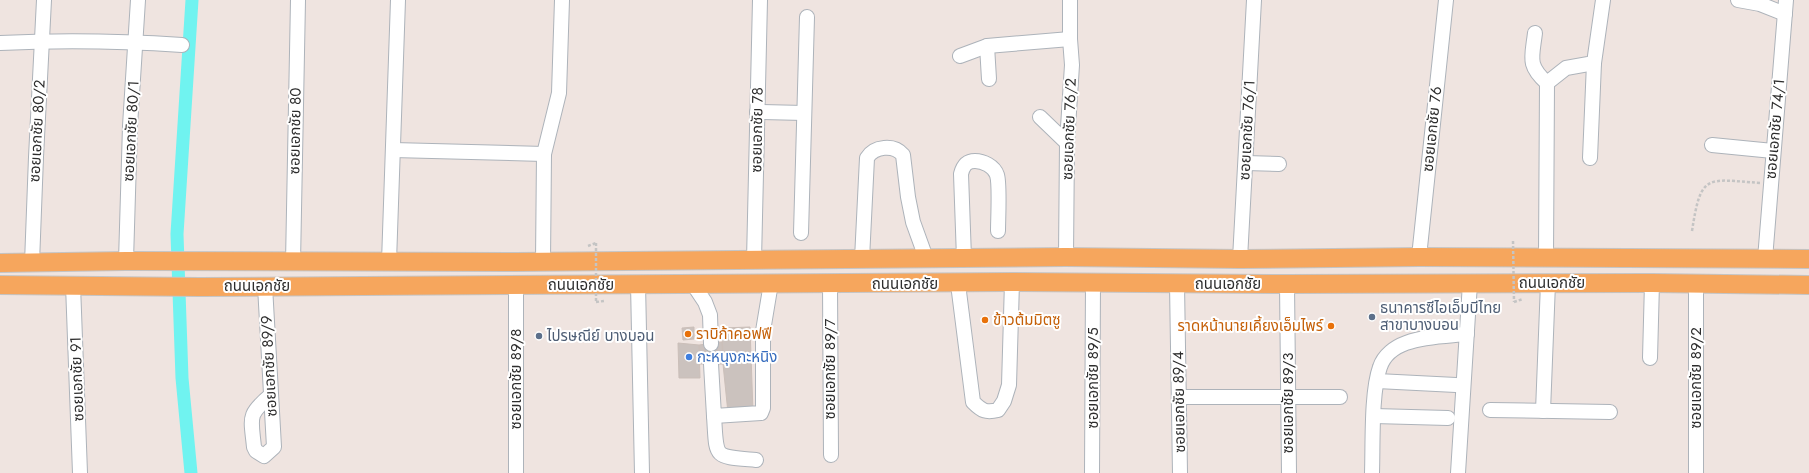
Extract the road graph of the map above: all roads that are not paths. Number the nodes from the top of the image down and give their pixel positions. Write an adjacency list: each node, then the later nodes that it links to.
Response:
1 (44, 0): 16 (street, ซอยเอกชัย 80/2)
2 (138, 0): 17 (street, ซอยเอกชัย 80/1)
3 (298, 0): 54 (street, ซอยเอกชัย 80)
4 (398, 0): 30 (street)
5 (562, 0): 32 (street)
6 (760, 0): 25 (street, ซอยเอกชัย 78)
7 (1070, 0): 15 (street, ซอยเอกชัย 76/2)
8 (1254, 0): 34 (street, ซอยเอกชัย 76/1)
9 (1446, 0): 39 (street, ซอยเอกชัย 76)
10 (1603, 0): 22 (street)
11 (1738, 0): 12 (street)
12 (1786, 7): 31 (street, ซอยเอกชัย 74/1)
13 (807, 17): 26 (street)
14 (1535, 34): 24 (street)
15 (1070, 39): 20 (street); 28 (street, ซอยเอกชัย 76/2)
16 (42, 41): 17 (street); 18 (street); 48 (street, ซอยเอกชัย 80/2)
17 (135, 42): 19 (street); 49 (street, ซอยเอกชัย 80/1)
18 (0, 43)
19 (182, 45)
20 (987, 46): 21 (street); 23 (street)
21 (960, 56)
22 (1594, 63): 24 (street); 33 (street)
23 (989, 79)
24 (1547, 82): 42 (street)
25 (757, 112): 26 (street); 46 (street, ซอยเอกชัย 78)
26 (804, 113): 37 (street)
27 (1040, 117): 28 (street)
28 (1067, 143): 38 (street, ซอยเอกชัย 76/2)
29 (1712, 145): 31 (street)
30 (393, 150): 32 (street); 50 (street)
31 (1773, 151): 45 (street, ซอยเอกชัย 74/1)
32 (544, 154): 52 (street)
33 (1590, 158)
34 (1246, 163): 35 (street); 44 (street, ซอยเอกชัย 76/1)
35 (1279, 164)
36 (998, 231): 41 (street)
37 (801, 233)
38 (1066, 257): 41 (main road, ถนนเอกชัย); 44 (main road, ถนนเอกชัย)
39 (1419, 257): 42 (main road, ถนนเอกชัย); 44 (main road, ถนนเอกชัย)
40 (926, 258): 41 (main road, ถนนเอกชัย); 43 (main road, ถนนเอกชัย); 43 (street)
41 (964, 258)
42 (1546, 258): 45 (main road, ถนนเอกชัย)
43 (862, 259): 46 (main road, ถนนเอกชัย)
44 (1240, 259)
45 (1765, 259): 47 (main road, ถนนเอกชัย)
46 (754, 260): 52 (main road, ถนนเอกชัย)
47 (1809, 260)
48 (32, 262): 49 (main road, ถนนเอกชัย); 53 (main road, ถนนเอกชัย)
49 (126, 262): 54 (main road, ถนนเอกชัย)
50 (389, 262): 51 (main road, ถนนเอกชัย); 54 (main road, ถนนเอกชัย)
51 (512, 262): 52 (main road, ถนนเอกชัย); 70 (main road)
52 (546, 262): 71 (main road)
53 (0, 263)
54 (293, 263)
55 (1012, 282): 57 (main road, ถนนเอกชัย); 65 (main road, ถนนเอกชัย); 65 (street)
56 (771, 283): 63 (main road, ถนนเอกชัย); 64 (main road, ถนนเอกชัย); 87 (street)
57 (1093, 283): 66 (main road, ถนนเอกชัย); 95 (street, ซอยเอกชัย 89/5)
58 (1470, 283): 59 (main road, ถนนเอกชัย); 67 (main road, ถนนเอกชัย); 74 (street)
59 (1548, 283): 60 (main road, ถนนเอกชัย); 85 (street)
60 (1652, 283): 61 (main road, ถนนเอกชัย); 76 (street)
61 (1696, 283): 72 (main road, ถนนเอกชัย); 100 (street, ซอยเอกชัย 89/2)
62 (638, 284): 63 (main road, ถนนเอกชัย); 71 (main road, ถนนเอกชัย); 94 (street)
63 (693, 284): 75 (street)
64 (830, 284): 65 (main road, ถนนเอกชัย); 90 (street, ซอยเอกชัย 89/7)
65 (958, 284)
66 (1177, 284): 67 (main road, ถนนเอกชัย); 81 (street, ซอยเอกชัย 89/4)
67 (1286, 284): 82 (street, ซอยเอกชัย 89/3)
68 (0, 285): 69 (main road, ถนนเอกชัย)
69 (73, 285): 73 (main road, ถนนเอกชัย); 92 (street, ซอยเอกชัย 91)
70 (516, 285): 71 (main road, ถนนเอกชัย); 73 (main road, ถนนเอกชัย); 93 (street, ซอยเอกชัย 89/8)
71 (551, 285)
72 (1809, 285)
73 (264, 286): 80 (street, ซอยเอกชัย 89/9)
74 (1467, 334): 78 (street); 99 (street)
75 (711, 344)
76 (1650, 358)
77 (712, 364): 87 (street)
78 (1377, 381): 79 (street); 88 (street)
79 (1456, 385)
80 (271, 395): 80 (street, ซอยเอกชัย 89/9)
81 (1179, 397): 82 (street); 96 (street, ซอยเอกชัย 89/4)
82 (1289, 397): 83 (street); 97 (street, ซอยเอกชัย 89/3)
83 (1340, 397)
84 (1490, 410): 85 (street)
85 (1543, 411): 86 (street)
86 (1610, 412)
87 (714, 416): 91 (street)
88 (1374, 416): 89 (street); 98 (street)
89 (1448, 418)
90 (830, 455)
91 (756, 460)
92 (80, 473)
93 (516, 473)
94 (642, 473)
95 (1092, 473)
96 (1180, 473)
97 (1288, 473)
98 (1372, 473)
99 (1458, 473)
100 (1696, 473)

